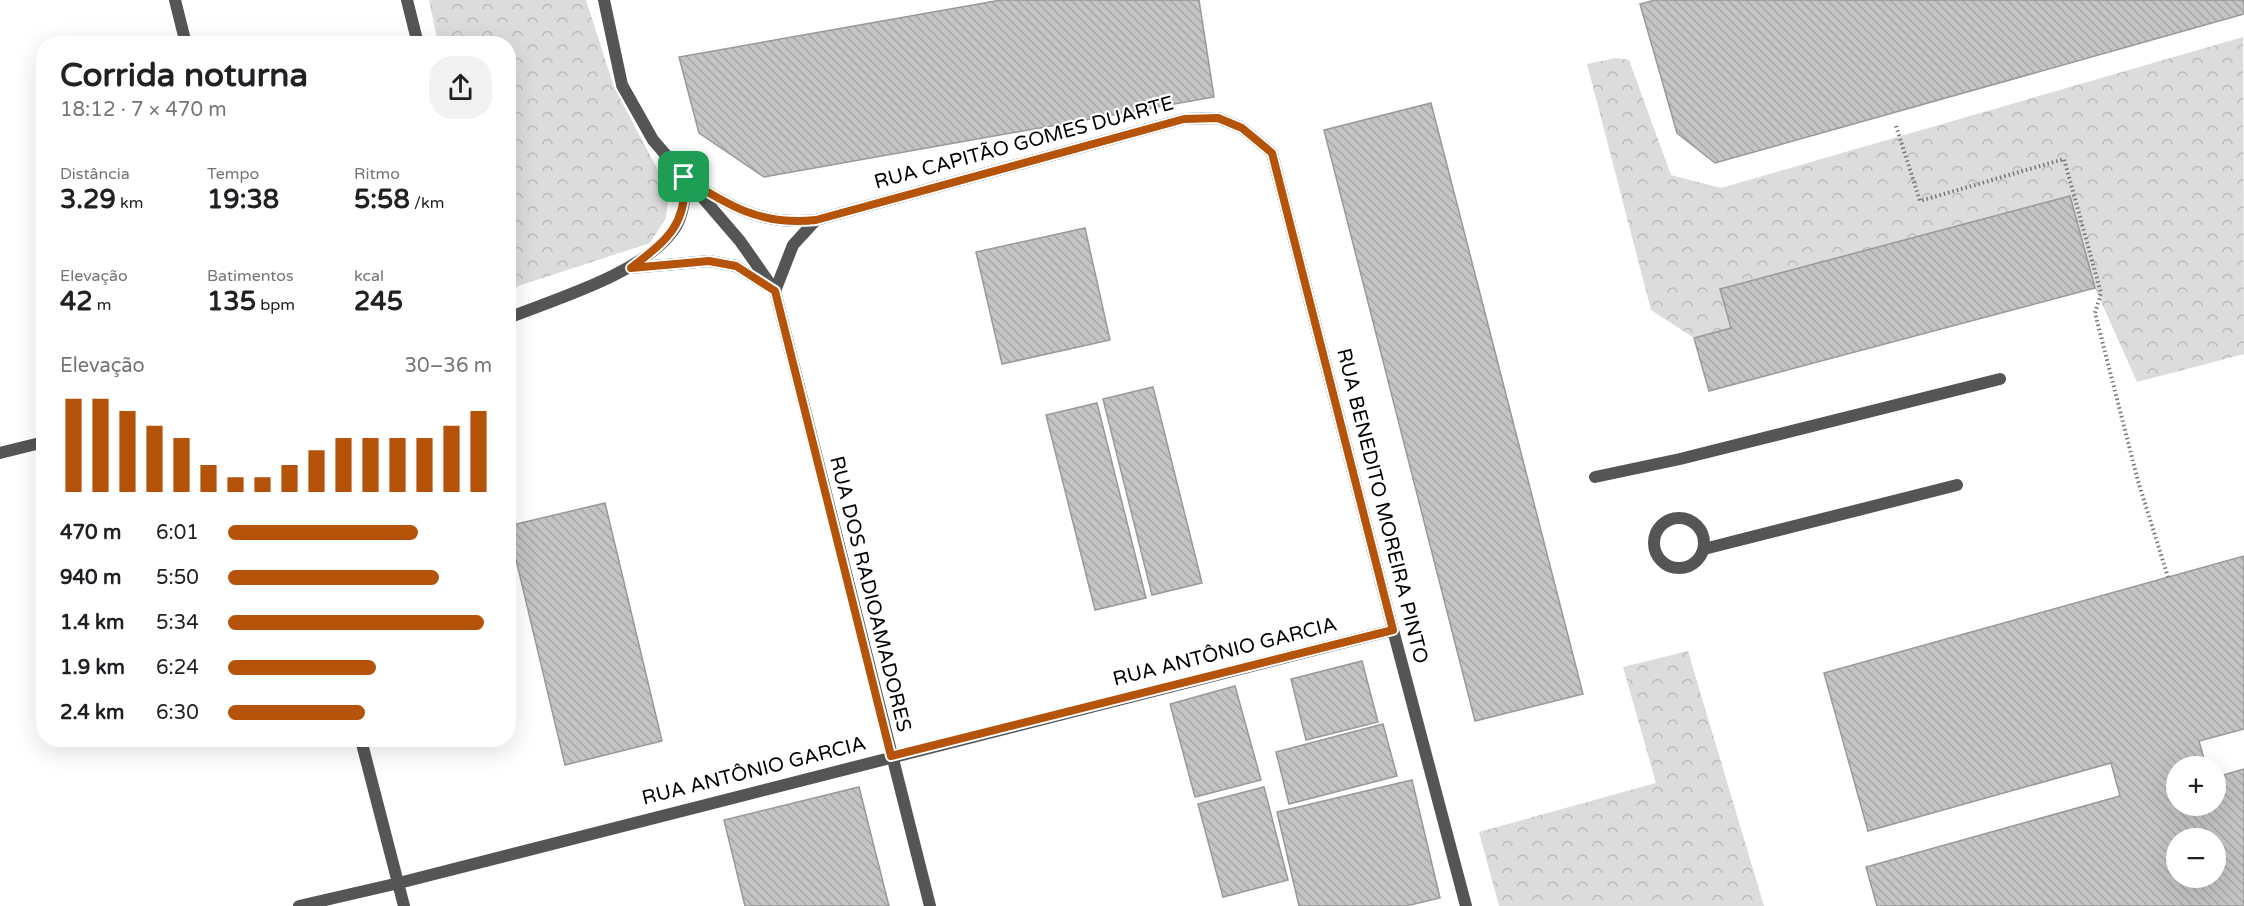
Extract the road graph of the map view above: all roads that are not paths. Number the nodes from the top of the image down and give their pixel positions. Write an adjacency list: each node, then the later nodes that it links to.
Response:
1 (175, 0): 4 (street)
2 (407, 0): 5 (street)
3 (604, 0): 7 (street)
4 (184, 36)
5 (416, 36)
6 (1242, 128): 8 (street, RUA CAPITÃO GOMES DUARTE); 18 (street, RUA BENEDITO MOREIRA PINTO)
7 (684, 177): 8 (street, RUA CAPITÃO GOMES DUARTE); 9 (street); 10 (street)
8 (816, 220): 10 (street)
9 (631, 268): 10 (street); 11 (street)
10 (775, 291): 20 (street, RUA DOS RADIOAMADORES)
11 (516, 315)
12 (2000, 379): 15 (street)
13 (36, 444): 14 (street)
14 (0, 453)
15 (1595, 477)
16 (1957, 485): 17 (street)
17 (1704, 549): 17 (street)
18 (1393, 630): 20 (street, RUA ANTÔNIO GARCIA); 25 (street, RUA BENEDITO MOREIRA PINTO)
19 (363, 747): 21 (street)
20 (891, 756): 21 (street, RUA ANTÔNIO GARCIA); 24 (street, RUA DOS RADIOAMADORES)
21 (399, 883): 22 (street, RUA ANTÔNIO GARCIA); 23 (street)
22 (299, 906)
23 (404, 906)
24 (930, 906)
25 (1466, 906)

